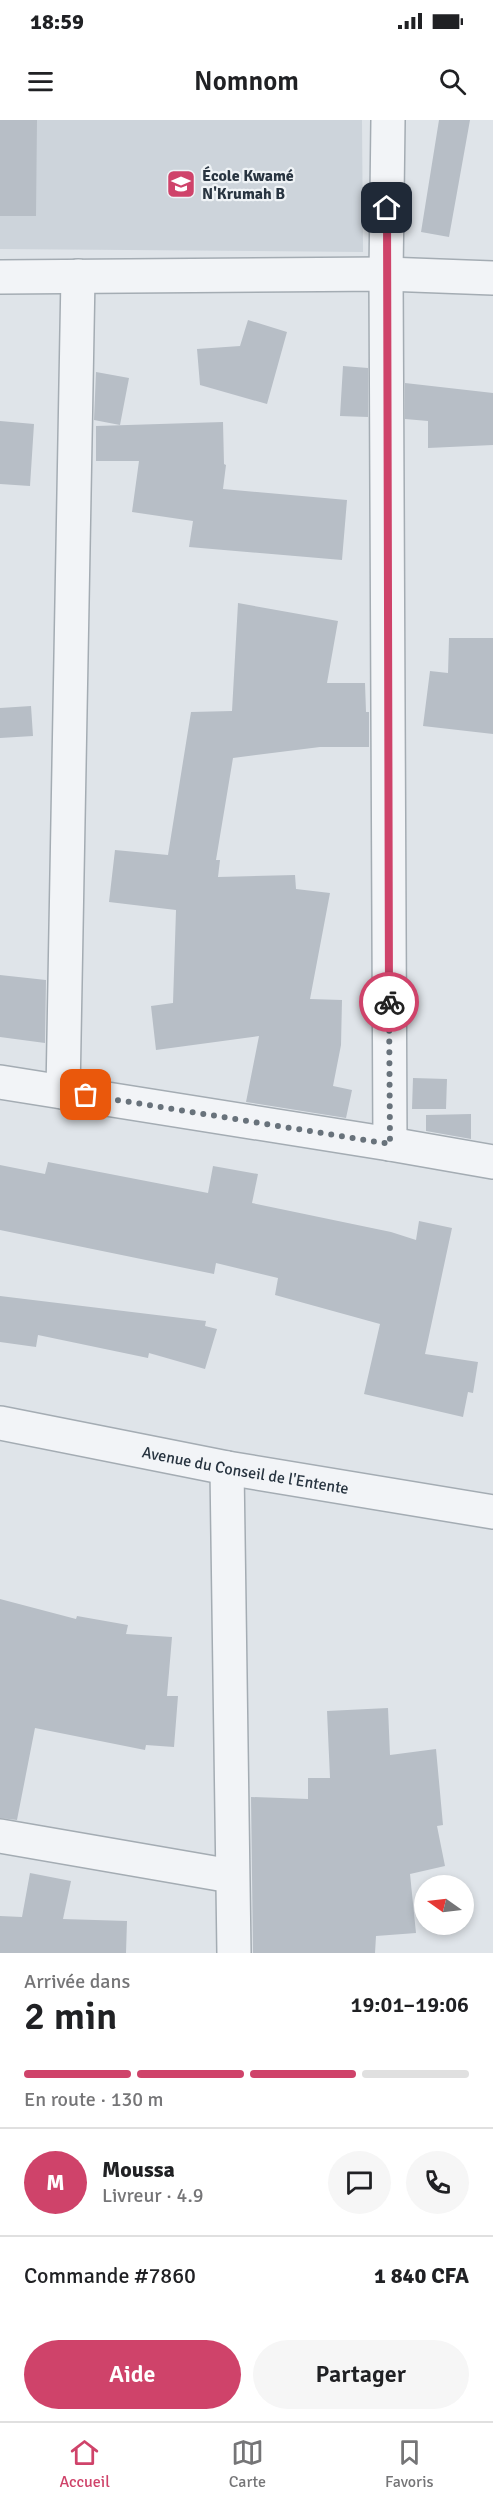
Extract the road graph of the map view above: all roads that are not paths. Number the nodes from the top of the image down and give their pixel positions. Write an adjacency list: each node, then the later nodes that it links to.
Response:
1 (387, 120): 2 (street)
2 (386, 274): 3 (street); 5 (street); 8 (street)
3 (78, 276): 4 (street); 7 (street)
4 (0, 277)
5 (493, 278)
6 (0, 1082): 7 (street)
7 (63, 1092): 8 (street)
8 (390, 1144): 9 (street)
9 (493, 1162)
10 (0, 1423): 11 (street, Avenue du Conseil de l'Entente)
11 (227, 1468): 12 (street, Avenue du Conseil de l'Entente); 14 (street)
12 (493, 1512)
13 (0, 1836): 14 (street)
14 (231, 1876): 15 (street)
15 (234, 1953)

